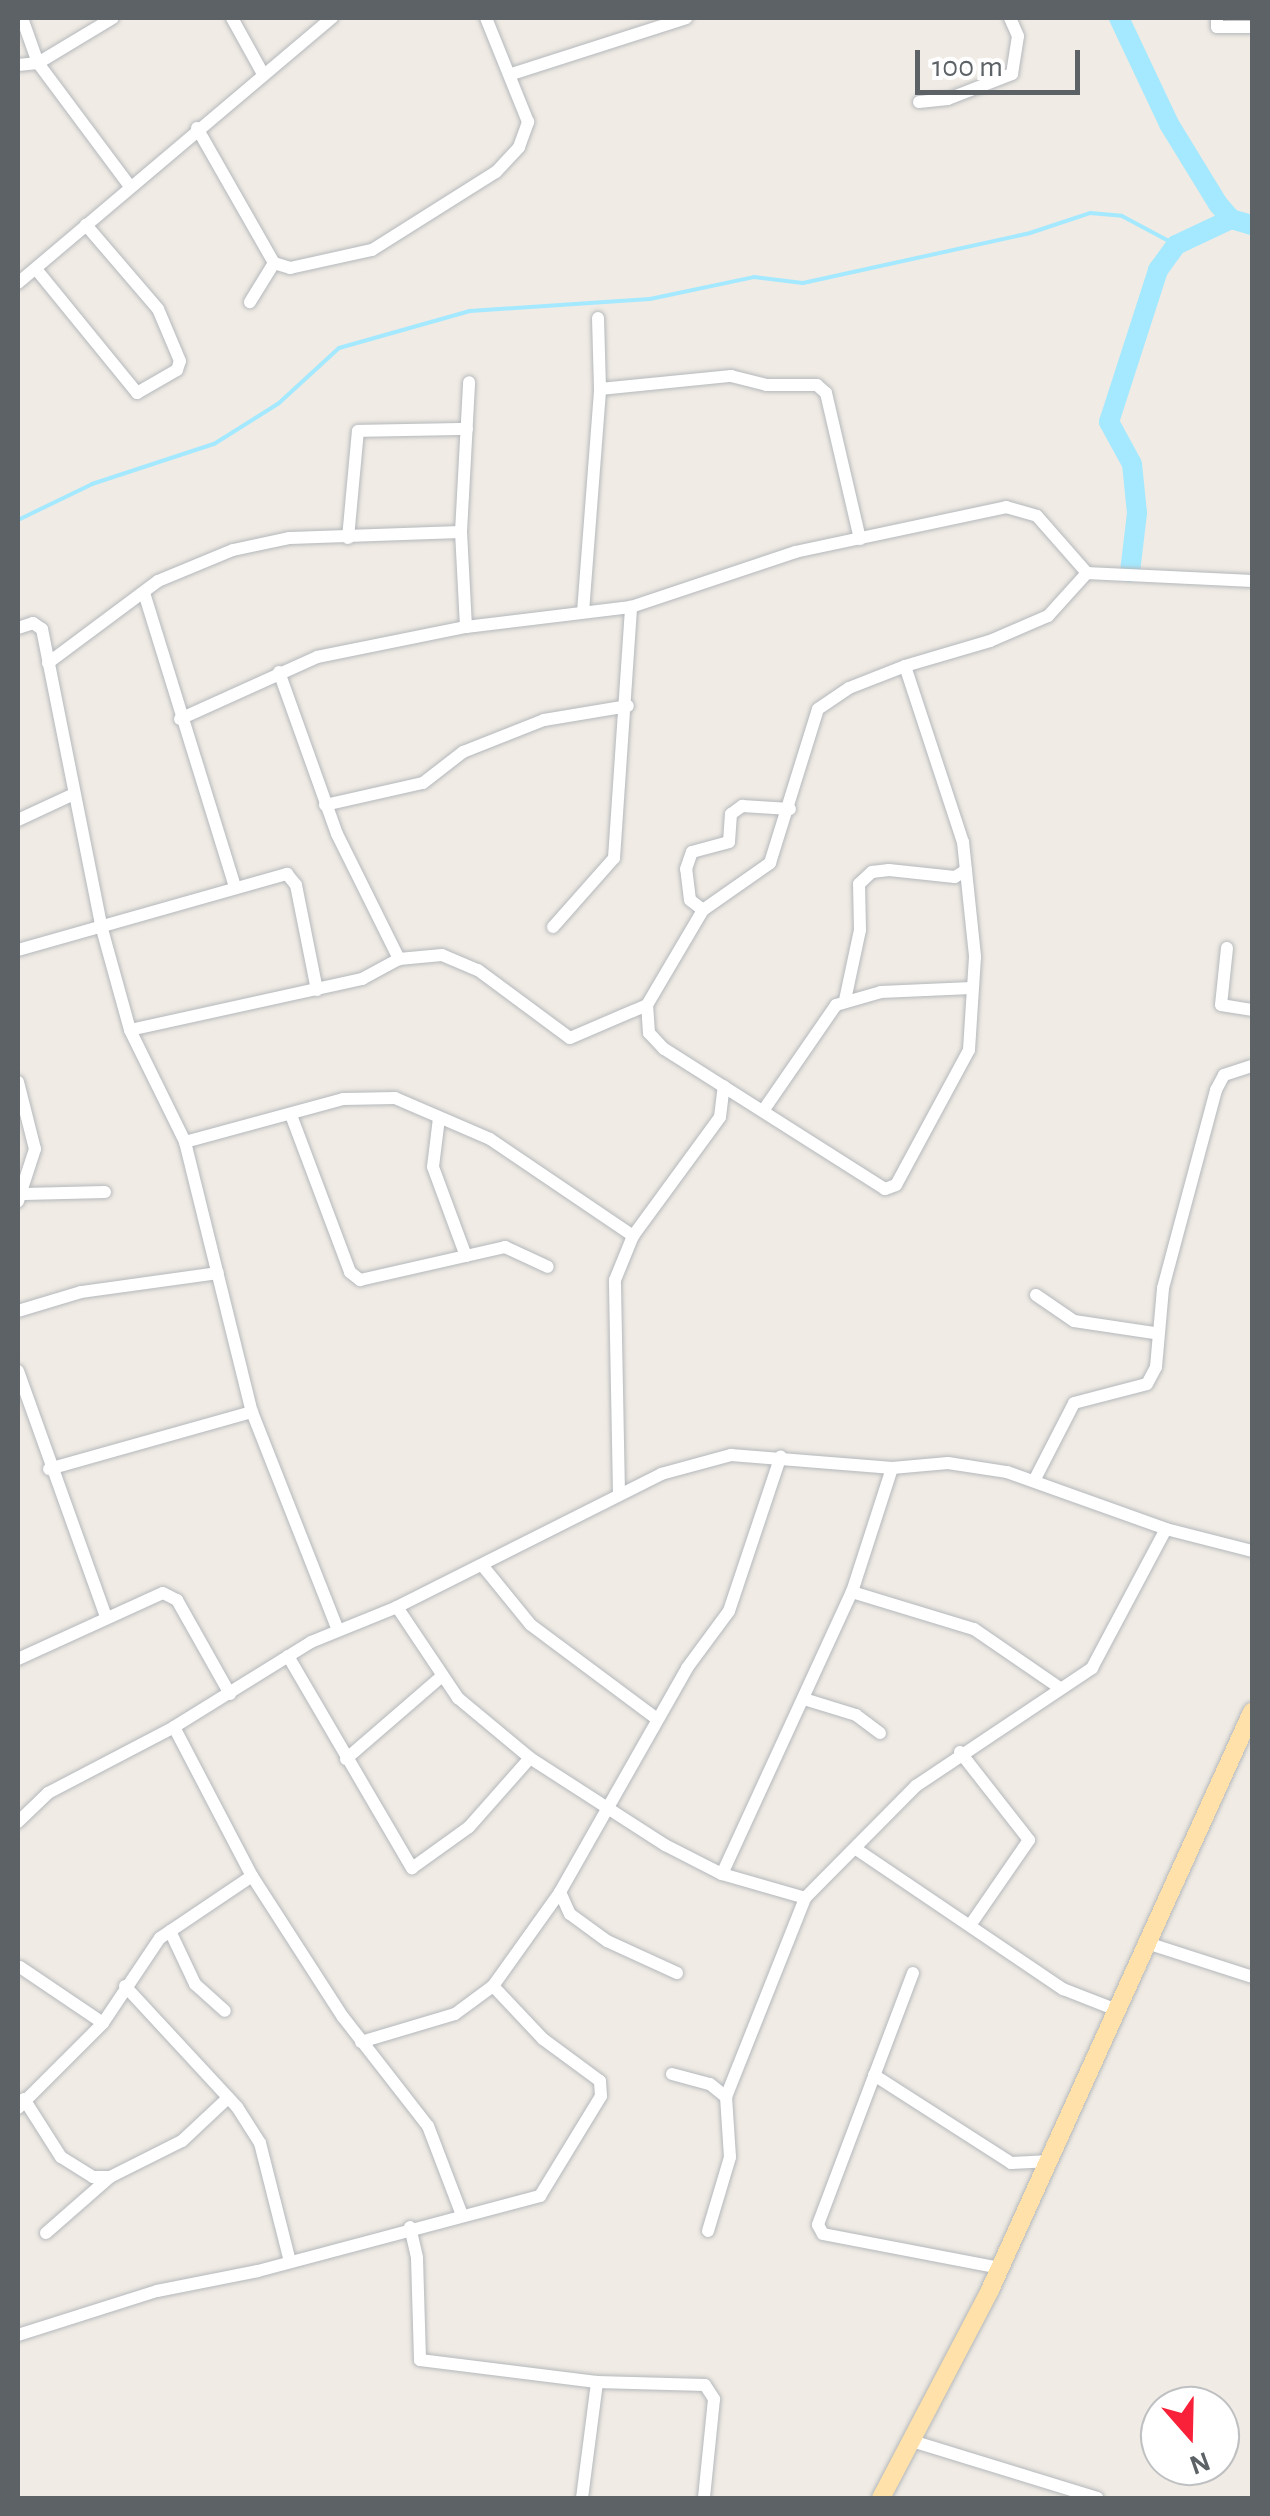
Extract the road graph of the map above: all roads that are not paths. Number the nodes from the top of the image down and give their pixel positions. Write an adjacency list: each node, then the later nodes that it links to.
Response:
1 (22, 18): 10 (street)
2 (113, 18): 10 (street)
3 (232, 18): 12 (street)
4 (332, 18): 12 (street)
5 (486, 18): 13 (street)
6 (686, 18): 13 (street)
7 (1010, 18): 14 (street)
8 (1217, 18): 9 (street)
9 (1252, 27)
10 (38, 63): 11 (street); 16 (street)
11 (18, 64)
12 (264, 74): 15 (street)
13 (512, 74): 18 (street)
14 (919, 102)
15 (197, 128): 16 (street); 18 (street)
16 (129, 184): 17 (street)
17 (86, 226): 19 (street); 19 (street)
18 (274, 263): 21 (street)
19 (36, 269): 20 (street)
20 (18, 284)
21 (250, 302)
22 (598, 318): 24 (street)
23 (469, 382): 25 (street)
24 (600, 389): 28 (street); 33 (street)
25 (466, 429): 26 (street); 27 (street)
26 (462, 532): 27 (street); 34 (street)
27 (348, 538): 31 (street)
28 (860, 538): 29 (street); 32 (street)
29 (1087, 573): 30 (street); 37 (street)
30 (1252, 580)
31 (145, 596): 36 (street); 40 (street)
32 (631, 607): 33 (street); 39 (street)
33 (583, 612): 34 (street)
34 (466, 627): 38 (street)
35 (18, 628): 36 (street)
36 (48, 663): 41 (street)
37 (906, 666): 43 (street); 45 (street)
38 (279, 672): 40 (street); 42 (street)
39 (628, 706): 42 (street); 48 (street)
40 (180, 719): 46 (street)
41 (74, 794): 44 (street); 49 (street)
42 (326, 805): 52 (street)
43 (790, 809): 47 (street); 47 (street)
44 (18, 820)
45 (966, 870): 53 (street); 55 (street)
46 (235, 886): 49 (street); 54 (street)
47 (703, 910): 56 (street)
48 (553, 927)
49 (102, 930): 51 (street); 58 (street)
50 (1227, 948): 57 (street)
51 (18, 950)
52 (399, 959): 54 (street); 56 (street)
53 (971, 988): 55 (street); 62 (street)
54 (317, 990): 58 (street)
55 (845, 1000): 62 (street)
56 (647, 1005): 61 (street)
57 (1252, 1010)
58 (130, 1030): 65 (street)
59 (1252, 1066): 74 (street)
60 (18, 1082): 67 (street)
61 (724, 1086): 62 (street); 68 (street)
62 (764, 1108)
63 (291, 1115): 64 (street); 65 (street); 69 (street)
64 (439, 1118): 68 (street); 69 (street)
65 (185, 1142): 71 (street)
66 (105, 1192): 67 (street)
67 (21, 1197)
68 (634, 1236): 81 (street)
69 (466, 1256): 70 (street)
70 (548, 1267)
71 (218, 1273): 73 (street); 76 (street)
72 (1036, 1296): 74 (street)
73 (18, 1311)
74 (1154, 1333): 80 (street)
75 (18, 1370): 79 (street)
76 (252, 1412): 79 (street); 88 (street)
77 (781, 1456): 78 (street); 81 (street); 96 (street)
78 (892, 1468): 80 (street); 85 (street)
79 (49, 1469): 87 (street)
80 (1035, 1479): 82 (street)
81 (618, 1494): 84 (street)
82 (1166, 1529): 83 (street); 92 (street)
83 (1252, 1551)
84 (482, 1565): 86 (street); 96 (street)
85 (852, 1592): 92 (street); 94 (street)
86 (397, 1608): 88 (street); 91 (street)
87 (106, 1617): 90 (street); 93 (street)
88 (338, 1630): 89 (street)
89 (288, 1656): 93 (street); 101 (street)
90 (18, 1659)
91 (442, 1677): 100 (street); 101 (street)
92 (1060, 1688): 99 (street)
93 (230, 1694): 97 (street)
94 (804, 1699): 98 (street); 105 (street)
95 (1252, 1712): 111 (main road)
96 (657, 1719): 102 (street)
97 (174, 1727): 103 (street); 106 (street)
98 (880, 1733)
99 (960, 1752): 104 (street); 109 (street)
100 (530, 1758): 101 (street); 102 (street)
101 (346, 1759)
102 (610, 1806): 105 (street); 107 (street)
103 (18, 1822)
104 (856, 1849): 108 (street); 109 (street)
105 (722, 1874): 108 (street)
106 (252, 1876): 110 (street); 121 (street)
107 (560, 1892): 113 (street); 117 (street)
108 (806, 1898): 124 (street)
109 (970, 1924): 119 (street)
110 (170, 1931): 116 (street); 118 (street)
111 (1147, 1943): 115 (street); 119 (main road)
112 (20, 1966): 120 (street)
113 (677, 1973)
114 (914, 1973): 123 (street)
115 (1252, 1977)
116 (125, 1986): 120 (street); 125 (street)
117 (493, 1986): 121 (street); 129 (street)
118 (224, 2010)
119 (1117, 2010): 127 (main road)
120 (103, 2023): 126 (street)
121 (361, 2042): 129 (street)
122 (672, 2074): 124 (street)
123 (874, 2076): 127 (street); 134 (street)
124 (726, 2096): 131 (street)
125 (228, 2098): 128 (street); 133 (street)
126 (21, 2103): 128 (street)
127 (1046, 2161): 134 (main road)
128 (110, 2177): 132 (street)
129 (462, 2215): 130 (street)
130 (410, 2227): 133 (street); 136 (street)
131 (708, 2232)
132 (46, 2233)
133 (289, 2258): 135 (street)
134 (999, 2268): 137 (main road)
135 (18, 2336)
136 (598, 2382): 138 (street); 139 (street)
137 (912, 2441): 140 (main road); 141 (street)
138 (582, 2498)
139 (704, 2498)
140 (881, 2498)
141 (1097, 2498)

